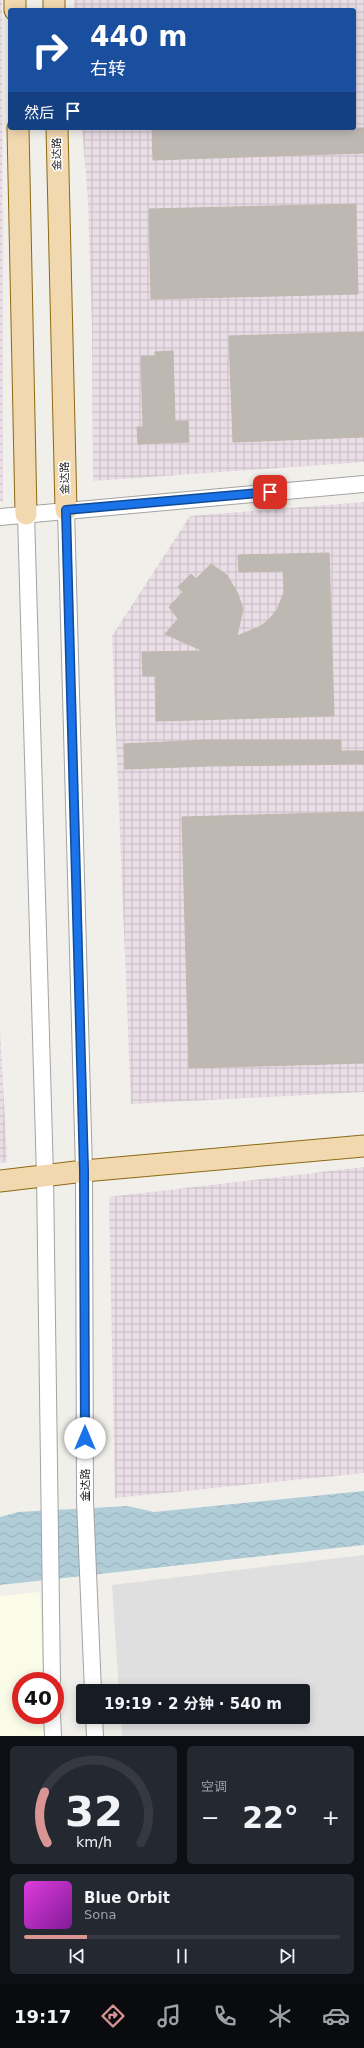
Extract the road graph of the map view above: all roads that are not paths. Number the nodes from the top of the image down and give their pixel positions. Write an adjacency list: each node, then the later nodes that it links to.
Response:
1 (18, 130): 5 (main road)
2 (57, 130): 4 (main road, 金达路)
3 (364, 484): 4 (street)
4 (66, 510): 5 (street); 8 (street, 金达路)
5 (26, 514): 6 (street); 9 (street)
6 (0, 517)
7 (364, 1146): 8 (main road)
8 (84, 1171): 9 (main road); 12 (street, 金达路)
9 (46, 1176): 10 (main road); 11 (street)
10 (0, 1181)
11 (52, 1672)
12 (93, 1684)
13 (52, 1724): 15 (street)
14 (94, 1724): 16 (street)
15 (53, 1736)
16 (95, 1736)

